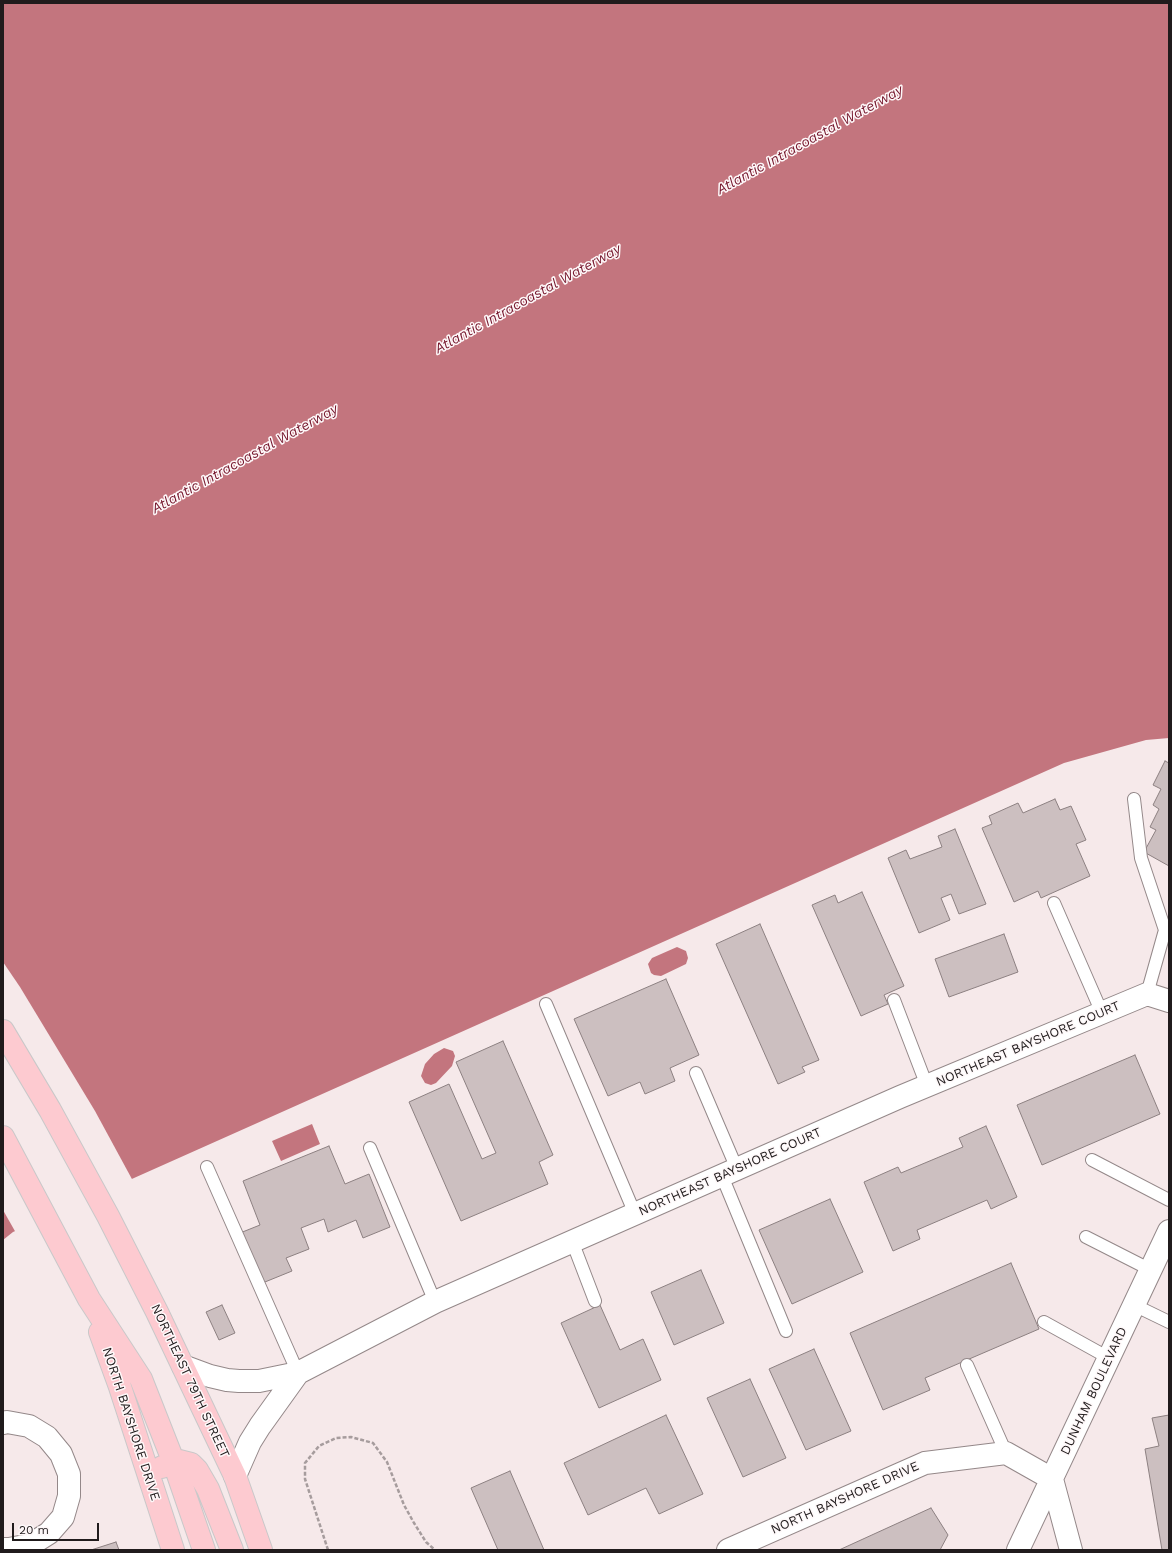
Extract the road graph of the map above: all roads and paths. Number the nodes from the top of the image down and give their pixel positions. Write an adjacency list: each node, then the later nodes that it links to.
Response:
1 (1134, 799): 3 (lane)
2 (1054, 903): 8 (lane)
3 (1164, 913): 4 (lane)
4 (1147, 994): 6 (street); 8 (street, NORTHEAST BAYSHORE COURT)
5 (894, 1000): 11 (lane)
6 (1169, 1001)
7 (546, 1004): 18 (lane)
8 (1102, 1013): 11 (street, NORTHEAST BAYSHORE COURT)
9 (3, 1031): 32 (main road, NORTHEAST 79TH STREET)
10 (696, 1073): 16 (lane)
11 (927, 1086): 16 (street, NORTHEAST BAYSHORE COURT)
12 (3, 1137): 23 (main road)
13 (370, 1148): 25 (lane)
14 (1092, 1160): 17 (lane)
15 (206, 1167): 33 (lane)
16 (729, 1172): 18 (street, NORTHEAST BAYSHORE COURT); 29 (lane)
17 (1169, 1200)
18 (635, 1214): 21 (street, NORTHEAST BAYSHORE COURT)
19 (1169, 1232): 22 (street, DUNHAM BOULEVARD)
20 (1086, 1237): 22 (lane)
21 (572, 1241): 24 (lane); 25 (street, NORTHEAST BAYSHORE COURT)
22 (1151, 1270): 26 (street, DUNHAM BOULEVARD)
23 (88, 1299): 36 (main road); 37 (main road, NORTH BAYSHORE DRIVE)
24 (595, 1301)
25 (435, 1302): 33 (street, NORTHEAST BAYSHORE COURT)
26 (1134, 1305): 28 (lane); 30 (street, DUNHAM BOULEVARD)
27 (1044, 1322): 30 (lane)
28 (1169, 1322)
29 (786, 1331)
30 (1109, 1358): 39 (street, DUNHAM BOULEVARD)
31 (967, 1365): 35 (lane)
32 (183, 1366): 33 (street, NORTHEAST BAYSHORE COURT); 38 (main road, NORTHEAST 79TH STREET)
33 (298, 1373): 38 (street, NORTHEAST BAYSHORE COURT)
34 (3, 1423): 40 (street)
35 (1006, 1453): 39 (street); 47 (street, NORTH BAYSHORE DRIVE)
36 (174, 1463): 37 (main road); 42 (main road); 43 (main road)
37 (147, 1472): 41 (main road, NORTH BAYSHORE DRIVE)
38 (235, 1476): 44 (main road, NORTHEAST 79TH STREET)
39 (1052, 1479): 48 (street, DUNHAM BOULEVARD); 49 (street)
40 (3, 1548)
41 (174, 1550)
42 (204, 1550)
43 (232, 1550)
44 (262, 1550)
45 (328, 1550): 46 (path)
46 (435, 1550)
47 (728, 1550)
48 (1018, 1550)
49 (1071, 1550)

